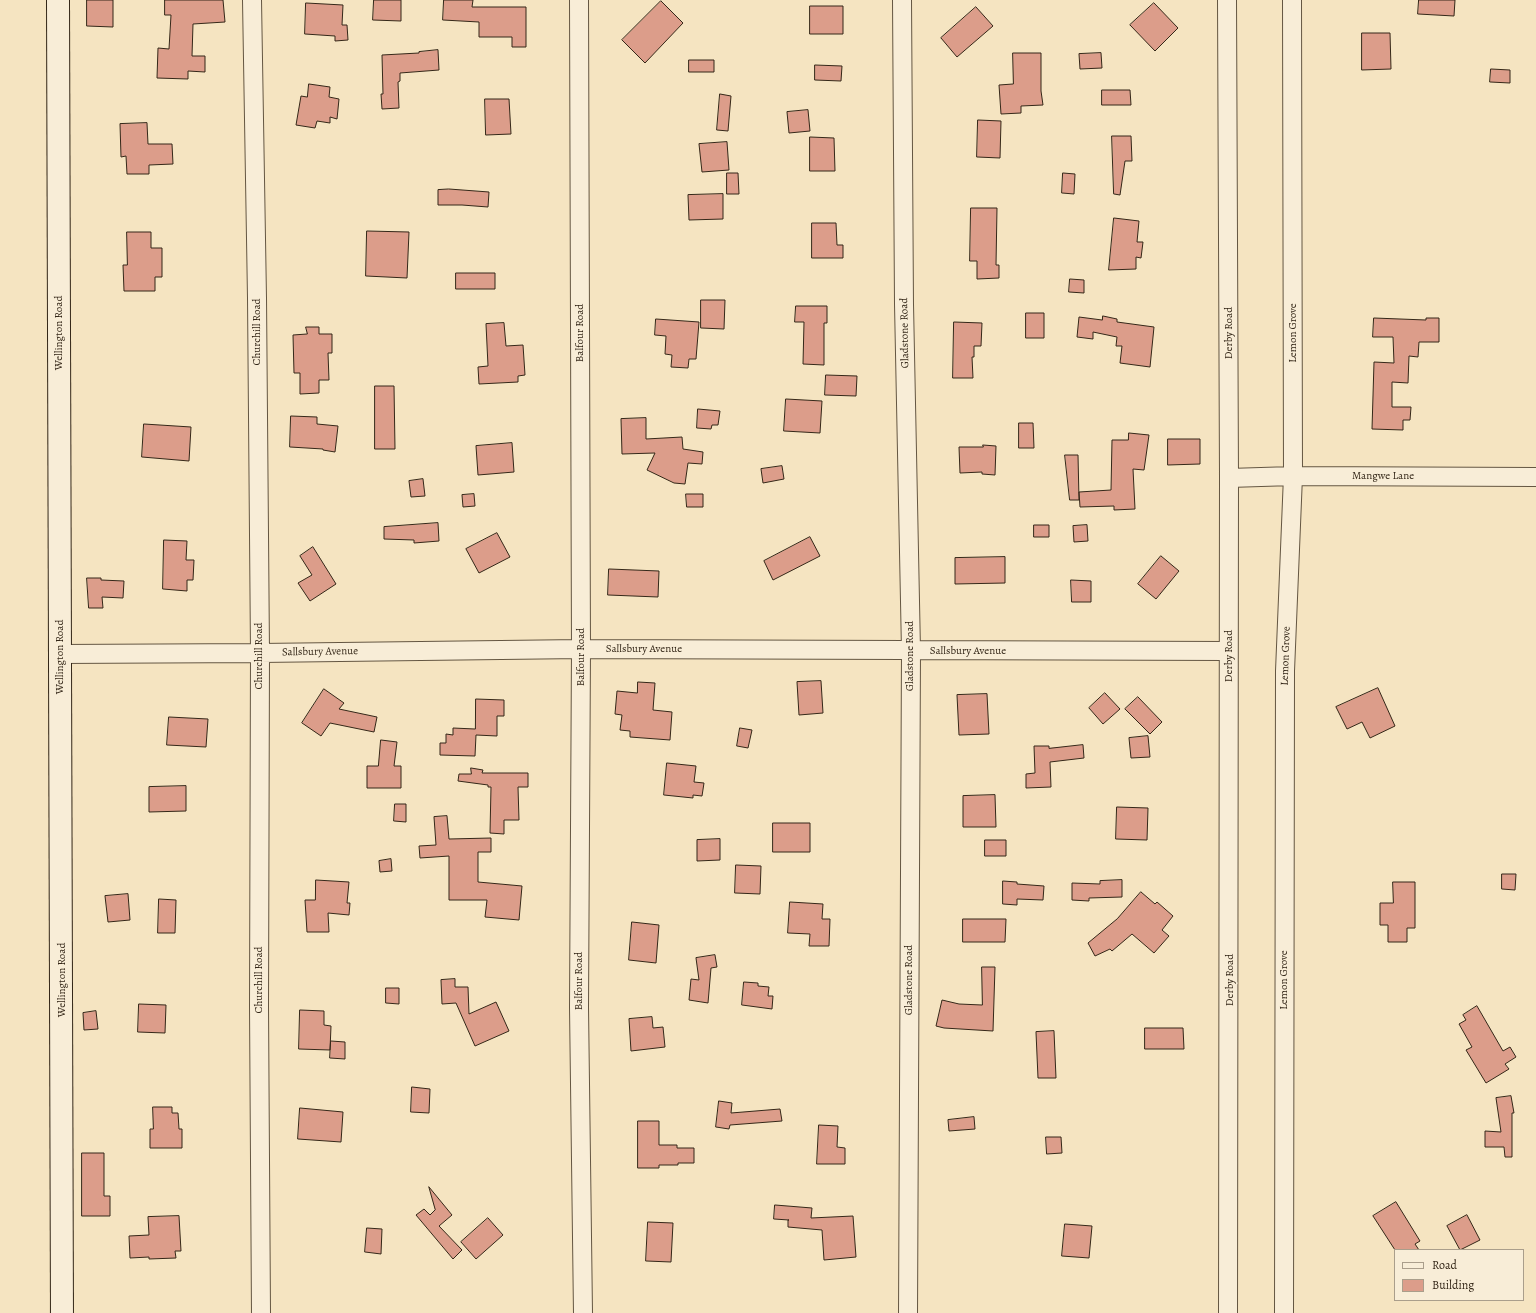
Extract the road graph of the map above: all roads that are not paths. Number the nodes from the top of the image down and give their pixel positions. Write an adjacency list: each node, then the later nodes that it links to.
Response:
1 (58, 0): 14 (main road, Wellington Road)
2 (252, 0): 13 (street, Churchill Road)
3 (579, 0): 10 (street, Balfour Road)
4 (902, 0): 11 (street, Gladstone Road)
5 (1228, 0): 9 (street, Derby Road)
6 (1292, 0): 7 (street, Lemon Grove)
7 (1294, 476): 8 (street, Mangwe Lane); 9 (street, Mangwe Lane); 20 (street, Lemon Grove)
8 (1536, 477)
9 (1230, 478): 12 (street, Derby Road)
10 (581, 648): 11 (street, Sallsbury Avenue); 13 (street, Sallsbury Avenue); 17 (street, Balfour Road)
11 (911, 650): 12 (street, Sallsbury Avenue); 18 (street, Gladstone Road)
12 (1228, 651): 19 (street, Derby Road)
13 (260, 653): 14 (street, Sallsbury Avenue); 16 (street, Churchill Road)
14 (59, 654): 15 (main road, Wellington Road)
15 (62, 1313)
16 (261, 1313)
17 (583, 1313)
18 (908, 1313)
19 (1228, 1313)
20 (1284, 1313)

